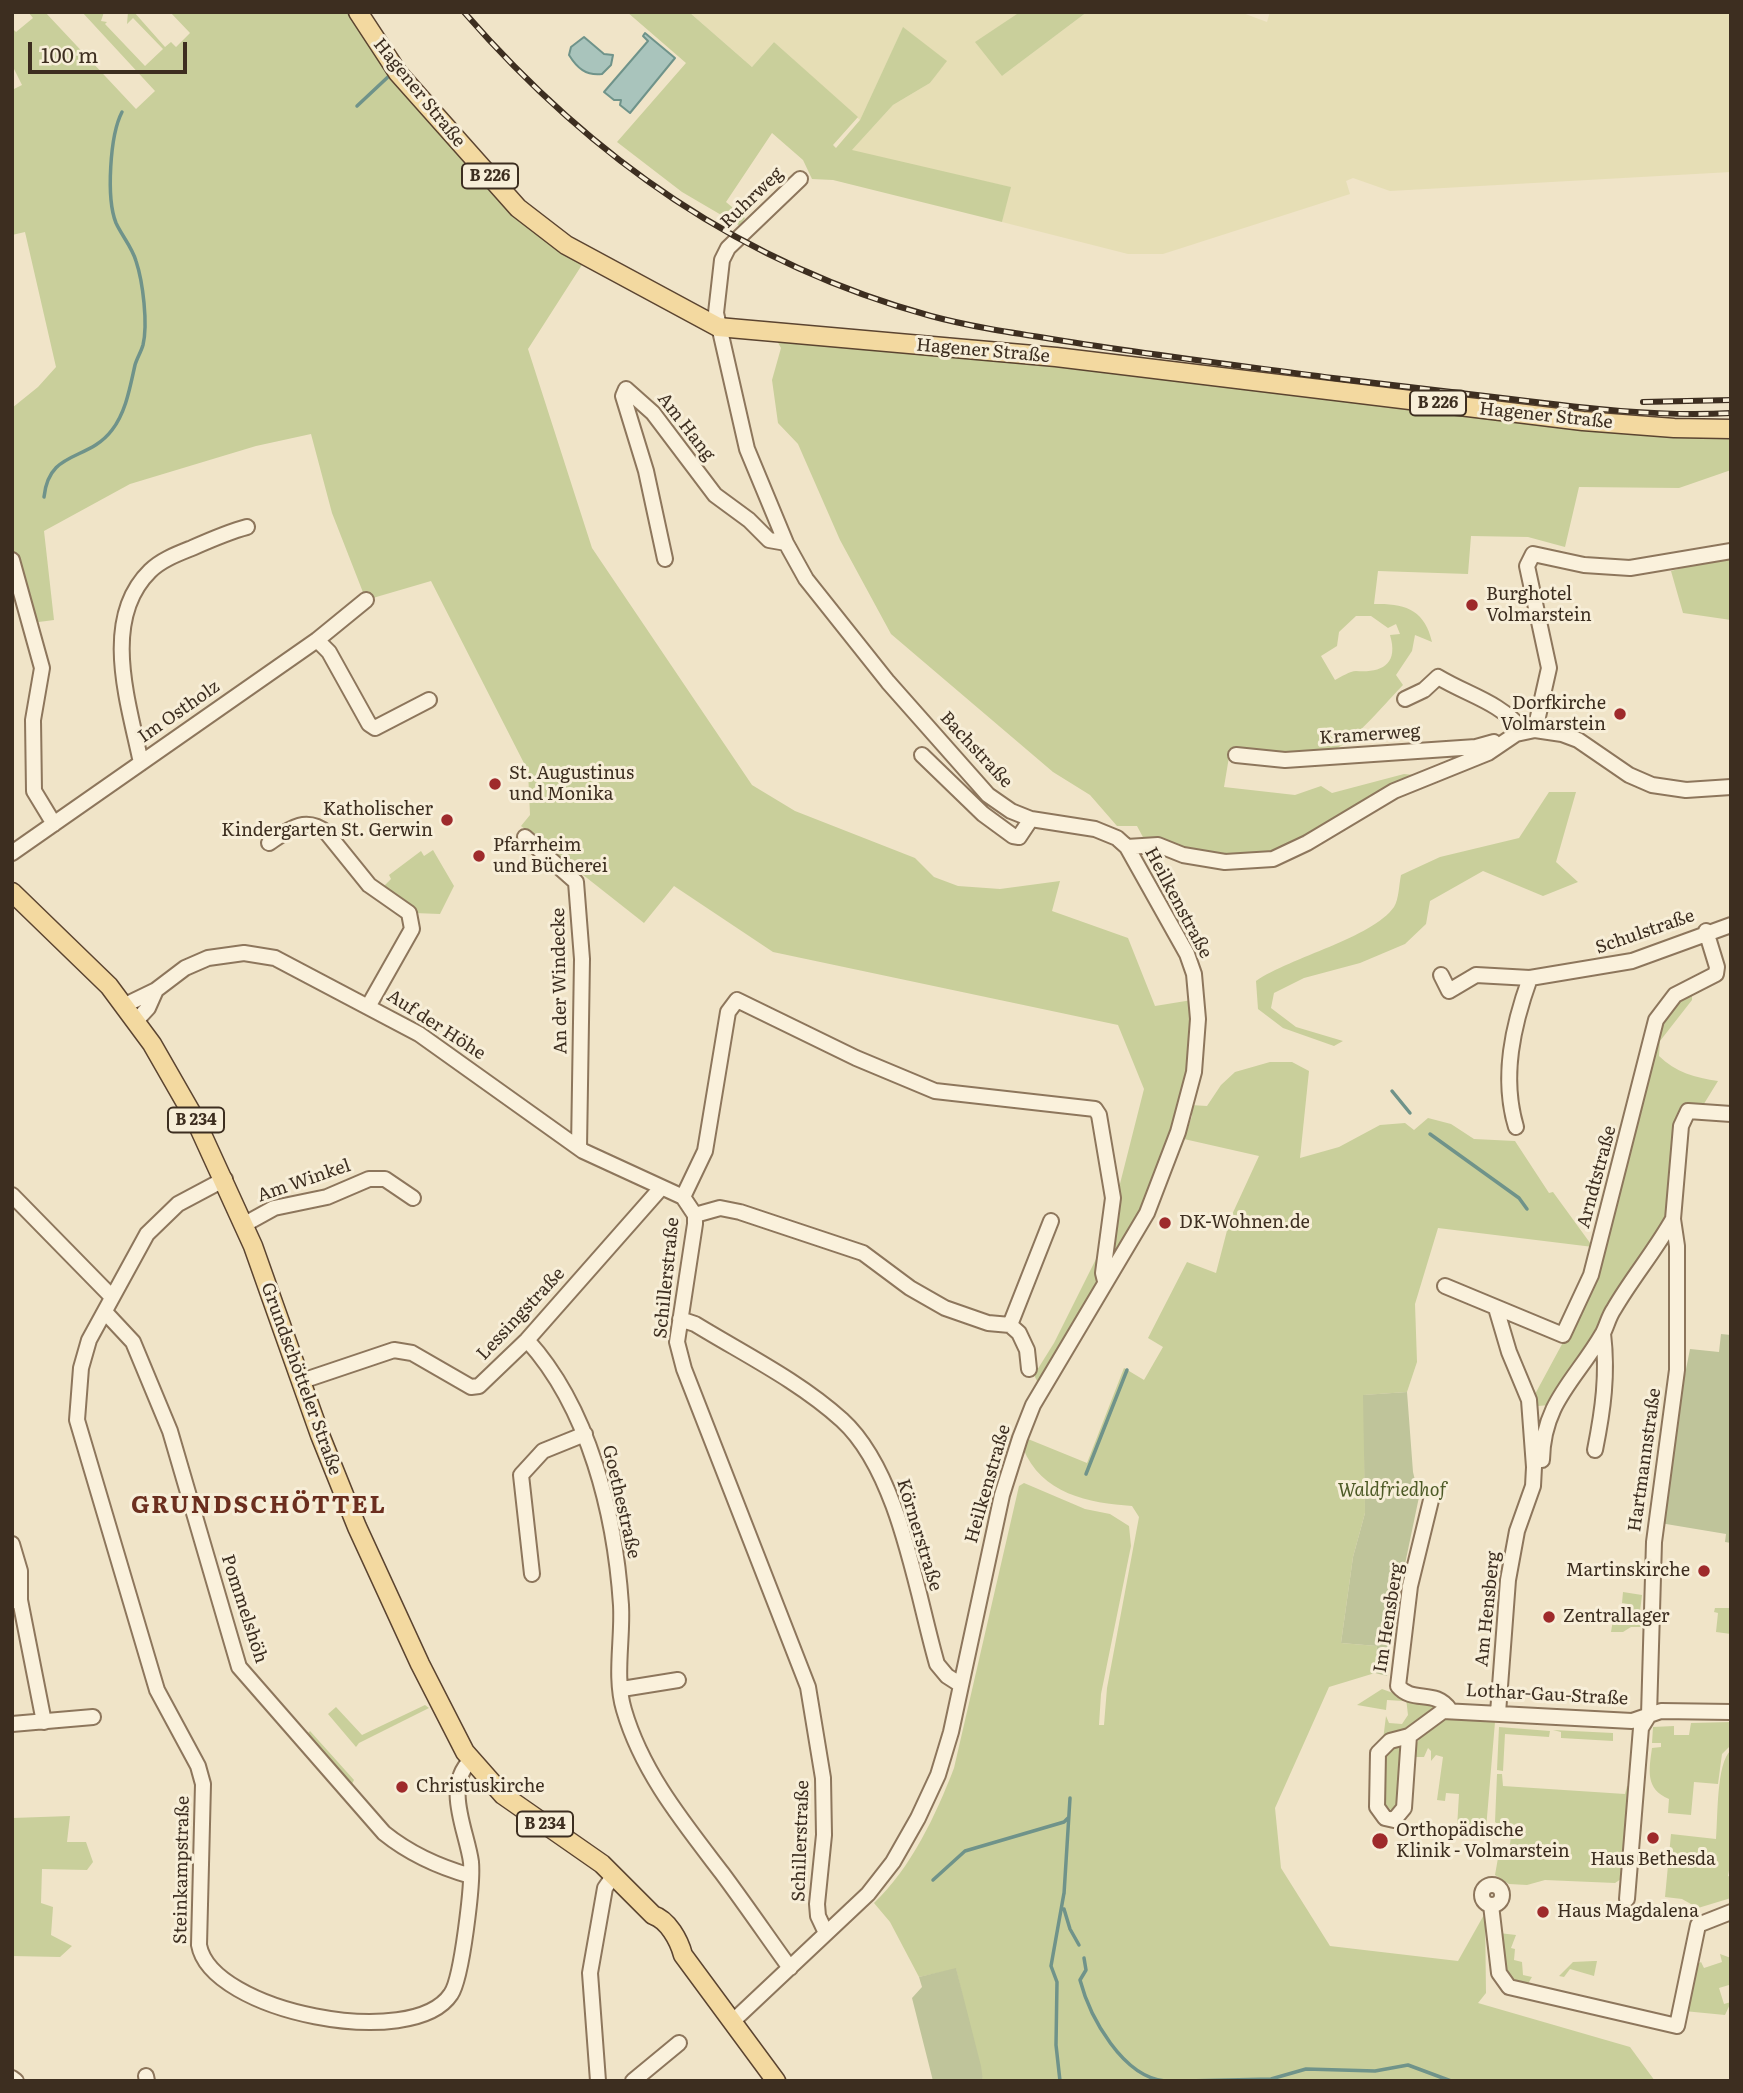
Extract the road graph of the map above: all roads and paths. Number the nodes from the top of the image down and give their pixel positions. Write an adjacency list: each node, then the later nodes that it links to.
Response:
1 (358, 12): 3 (main road, Hagener Straße / B 226)
2 (800, 179): 3 (street, Ruhrweg)
3 (719, 327): 4 (main road, Hagener Straße / B 226); 6 (street, Bachstraße)
4 (1731, 429)
5 (247, 527): 18 (street)
6 (786, 543): 8 (street, Am Hang); 20 (street, Bachstraße)
7 (1731, 551): 14 (street)
8 (665, 559)
9 (12, 560): 21 (street)
10 (366, 600): 11 (street, Im Ostholz)
11 (317, 640): 13 (street); 18 (street, Im Ostholz)
12 (1405, 699): 14 (street)
13 (429, 700)
14 (1530, 731): 15 (street); 19 (street)
15 (1506, 739): 17 (street, Kramerweg); 24 (street)
16 (922, 755): 20 (street)
17 (1236, 755)
18 (141, 763): 21 (street, Im Ostholz)
19 (1731, 787)
20 (1031, 819): 24 (street, Bachstraße)
21 (54, 824): 25 (street, Im Ostholz)
22 (525, 837): 37 (street, An der Windecke)
23 (269, 843): 33 (street)
24 (1127, 847): 47 (street, Heilkenstraße)
25 (12, 853)
26 (14, 896): 32 (main road, Grundschötteler Straße / B 234)
27 (1731, 925): 28 (street, Schulstraße)
28 (1706, 931): 30 (street, Schulstraße); 50 (street, Arndtstraße)
29 (1440, 975): 30 (street, Schulstraße)
30 (1530, 978): 36 (street)
31 (156, 990): 32 (street, Auf der Höhe); 33 (street, Auf der Höhe); 34 (street, Auf der Höhe)
32 (125, 1005): 34 (main road, Grundschötteler Straße / B 234)
33 (369, 1005): 37 (street, Auf der Höhe)
34 (136, 1021): 38 (main road, Grundschötteler Straße / B 234)
35 (1731, 1114): 44 (street, Hartmannstraße)
36 (1516, 1127)
37 (579, 1148): 39 (street, Auf der Höhe)
38 (225, 1179): 46 (main road, Grundschötteler Straße / B 234); 49 (street, Steinkampstraße)
39 (661, 1188): 41 (street, Auf der Höhe); 55 (street, Lessingstraße)
40 (12, 1195): 49 (street)
41 (683, 1197): 43 (street, Schillerstraße); 47 (street, Schillerstraße)
42 (413, 1198): 46 (street, Am Winkel)
43 (695, 1214): 52 (street, Schillerstraße); 53 (street)
44 (1673, 1219): 54 (street); 71 (street, Hartmannstraße)
45 (1051, 1221): 53 (street)
46 (244, 1224): 57 (main road, Grundschötteler Straße / B 234)
47 (1105, 1281): 66 (street, Heilkenstraße)
48 (1445, 1286): 50 (street, Arndtstraße)
49 (113, 1297): 51 (street, Steinkampstraße)
50 (1496, 1308): 61 (street, Am Hensberg)
51 (105, 1312): 78 (street, Pommelshöh); 78 (street, Steinkampstraße)
52 (680, 1318): 66 (street, Körnerstraße); 82 (street, Schillerstraße)
53 (1010, 1325): 56 (street)
54 (1603, 1333): 59 (street); 61 (street)
55 (527, 1340): 57 (street, Lessingstraße); 58 (street, Goethestraße)
56 (1029, 1369)
57 (302, 1381): 76 (main road, Grundschötteler Straße / B 234)
58 (585, 1434): 63 (street); 67 (street, Goethestraße)
59 (1595, 1450)
60 (1432, 1496): 68 (street, Im Hensberg)
61 (1526, 1505): 70 (street, Am Hensberg)
62 (12, 1544): 64 (street)
63 (533, 1574)
64 (16, 1601): 73 (street)
65 (678, 1680): 67 (street)
66 (961, 1685): 82 (street, Heilkenstraße)
67 (622, 1689): 83 (street, Goethestraße)
68 (1450, 1710): 70 (street, Lothar-Gau-Straße); 75 (street, Lothar-Gau-Straße)
69 (1731, 1712): 71 (street, Lothar-Gau-Straße)
70 (1498, 1713): 71 (street, Lothar-Gau-Straße)
71 (1649, 1715): 79 (street, Hartmannstraße)
72 (93, 1717): 73 (street)
73 (44, 1722): 74 (street)
74 (12, 1724)
75 (1409, 1736): 75 (street, Lothar-Gau-Straße)
76 (471, 1760): 77 (main road, Grundschötteler Straße / B 234); 78 (street, Steinkampstraße)
77 (614, 1875): 84 (main road, Grundschötteler Straße / B 234); 86 (street)
78 (471, 1876)
79 (1627, 1899)
80 (1491, 1905): 81 (street)
81 (1731, 1912)
82 (826, 1933): 83 (street, Heilkenstraße)
83 (790, 1968): 84 (street, Heilkenstraße)
84 (732, 2022): 88 (main road, Grundschötteler Straße / B 234)
85 (679, 2043): 87 (street)
86 (598, 2081)
87 (633, 2081)
88 (776, 2081)

